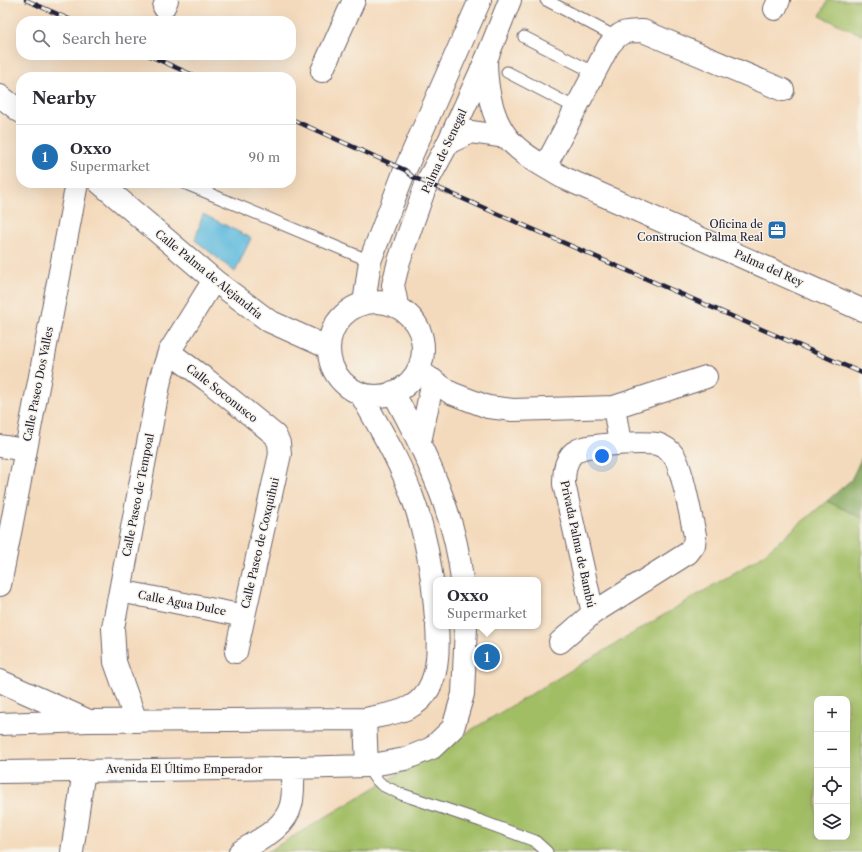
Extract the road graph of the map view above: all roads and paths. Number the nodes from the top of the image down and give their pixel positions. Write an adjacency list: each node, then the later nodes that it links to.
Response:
1 (354, 0): 8 (street)
2 (480, 0): 21 (street)
3 (510, 0): 7 (street, Palma de Senegal)
4 (546, 0): 6 (lane)
5 (524, 37): 10 (lane)
6 (616, 37): 10 (street); 11 (street)
7 (486, 60): 15 (street, Palma del Rey); 16 (street, Palma de Senegal)
8 (322, 71)
9 (507, 72): 14 (lane)
10 (595, 73): 14 (street)
11 (783, 90)
12 (0, 96): 13 (street)
13 (16, 108)
14 (576, 108): 17 (street)
15 (507, 137): 16 (street); 17 (street, Palma del Rey)
16 (448, 142): 24 (street, Palma de Senegal)
17 (546, 167): 25 (street, Palma del Rey)
18 (76, 188): 37 (street, Calle Paseo Dos Valles)
19 (106, 188): 22 (street, Calle Palma de Alejandría)
20 (196, 188): 21 (lane)
21 (370, 261): 23 (street)
22 (214, 280): 26 (street, Calle Palma de Alejandría); 27 (street, Calle Paseo de Tempoal)
23 (364, 304): 24 (street); 26 (street)
24 (397, 305): 28 (street)
25 (862, 310)
26 (329, 348): 31 (street)
27 (169, 352): 33 (street, Calle Soconusco); 41 (street, Calle Paseo de Tempoal)
28 (425, 375): 30 (street); 32 (street); 34 (street)
29 (706, 377): 32 (street)
30 (393, 392): 31 (street); 34 (street)
31 (360, 393): 40 (street)
32 (614, 407): 35 (street)
33 (275, 435): 43 (street, Calle Paseo de Coxquihui)
34 (420, 442): 38 (street)
35 (620, 443): 42 (street, Privada Palma de Bambú); 42 (street, Privada Palma de Bambú)
36 (0, 446): 37 (street)
37 (25, 450): 39 (street, Calle Paseo Dos Valles)
38 (462, 577)
39 (0, 585)
40 (433, 587)
41 (120, 590): 43 (street, Calle Agua Dulce); 51 (street, Calle Paseo de Tempoal)
42 (593, 613): 46 (street, Privada Palma de Bambú)
43 (244, 616): 47 (street, Calle Paseo de Coxquihui)
44 (437, 629): 49 (street)
45 (466, 629): 53 (street, Avenida El Último Emperador)
46 (560, 642)
47 (236, 652)
48 (0, 680): 50 (street)
49 (365, 719): 51 (street); 53 (street)
50 (89, 721): 51 (street); 52 (street)
51 (136, 721)
52 (0, 724)
53 (367, 766): 54 (street, Avenida El Último Emperador); 59 (lane)
54 (293, 768): 55 (street, Avenida El Último Emperador); 58 (street)
55 (84, 770): 56 (street, Avenida El Último Emperador); 57 (street)
56 (0, 772)
57 (72, 852)
58 (240, 852)
59 (547, 852)

